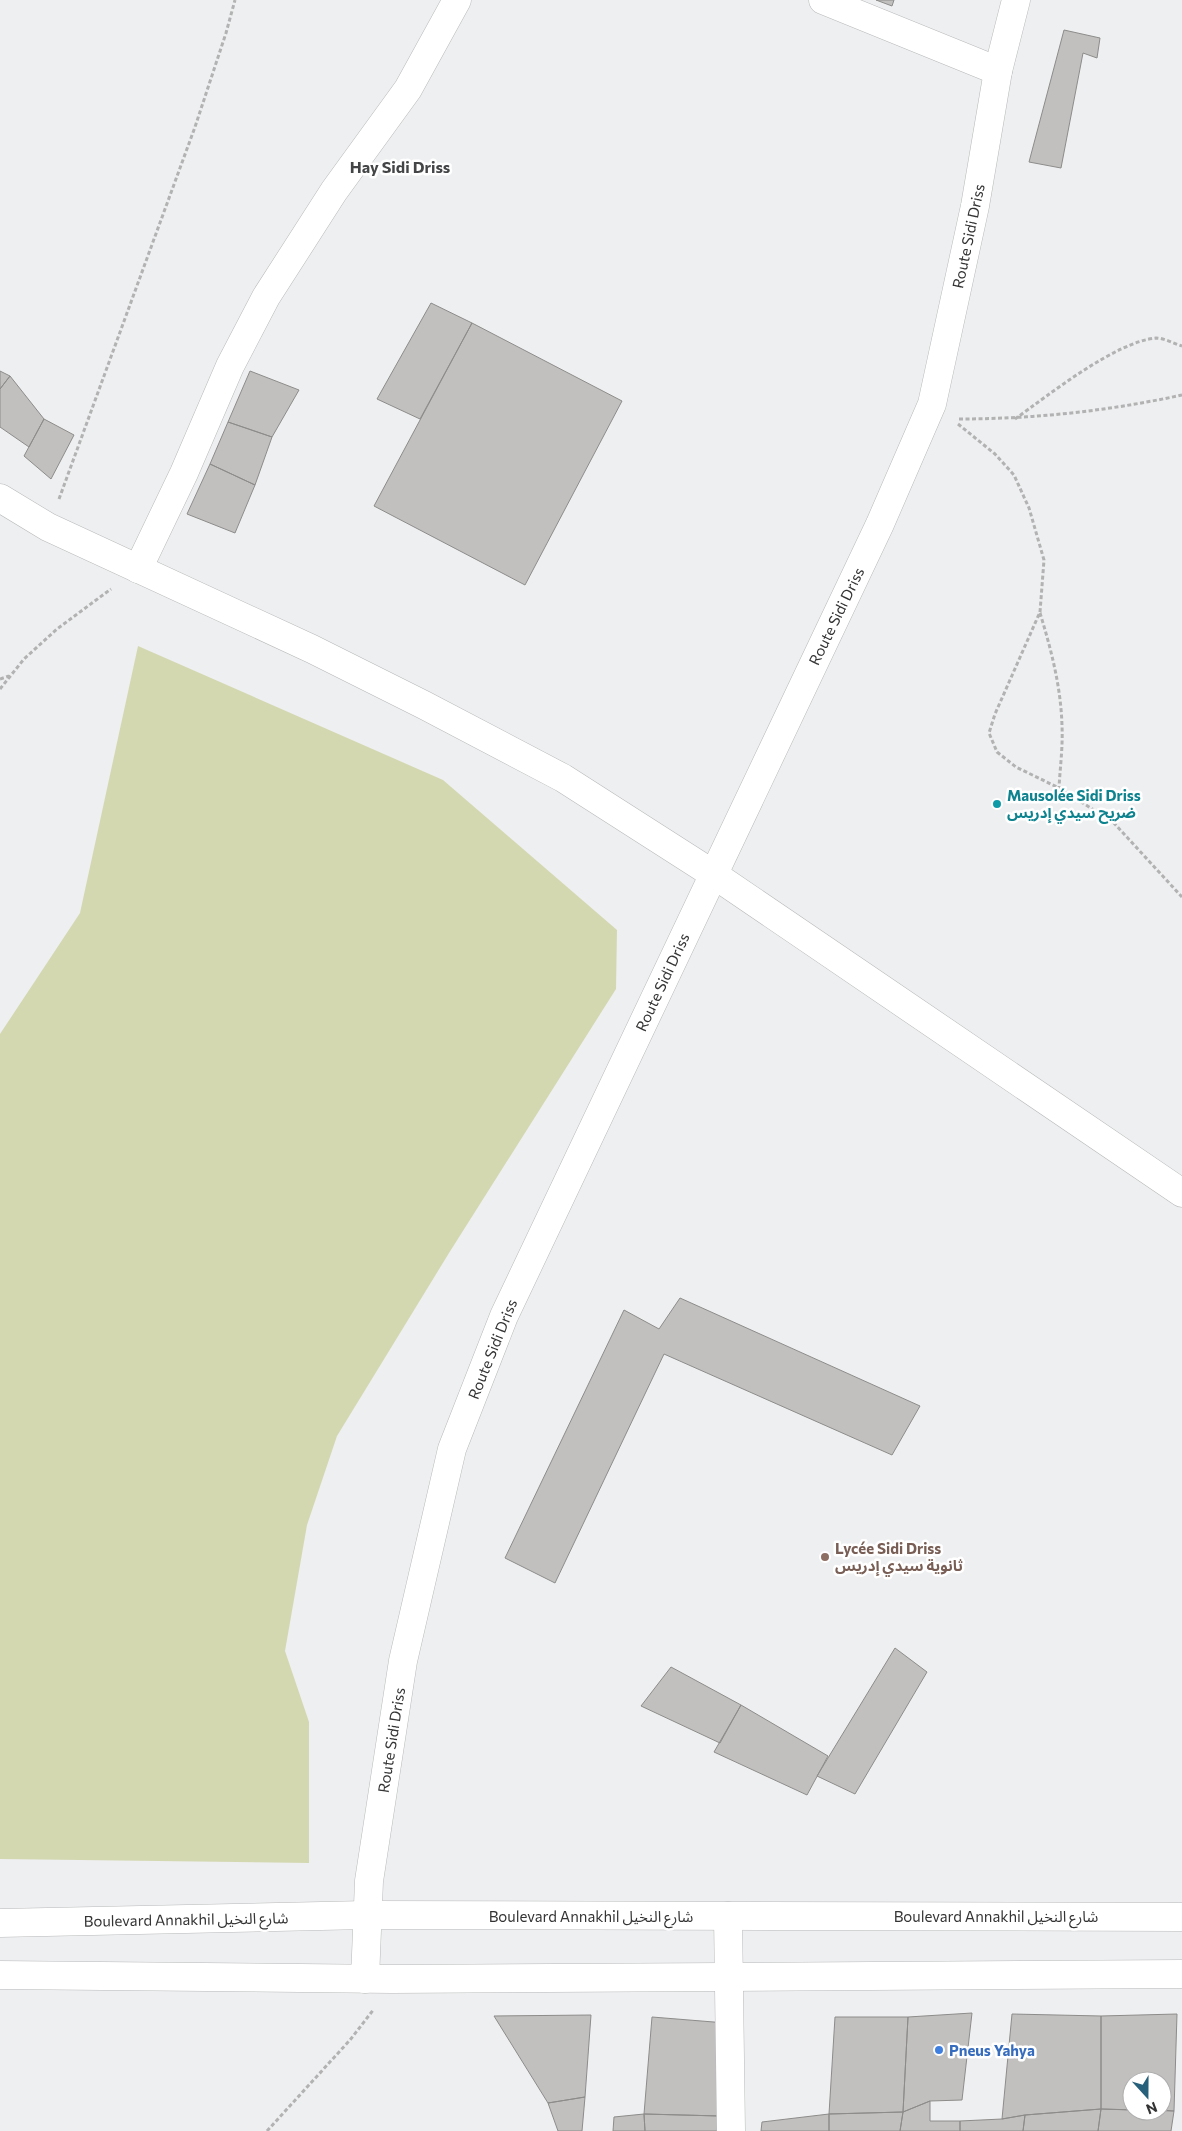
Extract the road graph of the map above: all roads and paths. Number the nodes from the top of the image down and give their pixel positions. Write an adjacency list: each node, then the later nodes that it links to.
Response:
1 (235, 0): 10 (path)
2 (457, 0): 11 (street)
3 (823, 0): 5 (street)
4 (1016, 0): 5 (street, Route Sidi Driss)
5 (998, 71): 17 (street, Route Sidi Driss)
6 (1182, 346): 8 (path)
7 (1182, 395): 8 (path)
8 (1015, 419): 12 (path)
9 (0, 498): 10 (street)
10 (48, 527): 11 (street)
11 (138, 569): 13 (path); 17 (street)
12 (1040, 612): 16 (path); 16 (path)
13 (10, 676): 14 (path); 15 (path)
14 (0, 679)
15 (0, 690)
16 (1060, 788): 18 (path)
17 (713, 874): 19 (street); 20 (street, Route Sidi Driss)
18 (1182, 897)
19 (1182, 1193)
20 (366, 1916): 21 (street, Boulevard Annakhil شارع النخيل); 23 (street, Boulevard Annakhil شارع النخيل); 27 (street, Route Sidi Driss)
21 (728, 1916): 22 (street, Boulevard Annakhil شارع النخيل); 26 (street)
22 (1182, 1916)
23 (0, 1923)
24 (1182, 1974): 26 (street)
25 (0, 1975): 27 (street)
26 (729, 1976): 28 (street); 30 (street)
27 (365, 1979): 28 (street)
28 (392, 1979): 29 (path)
29 (267, 2131)
30 (731, 2131)

